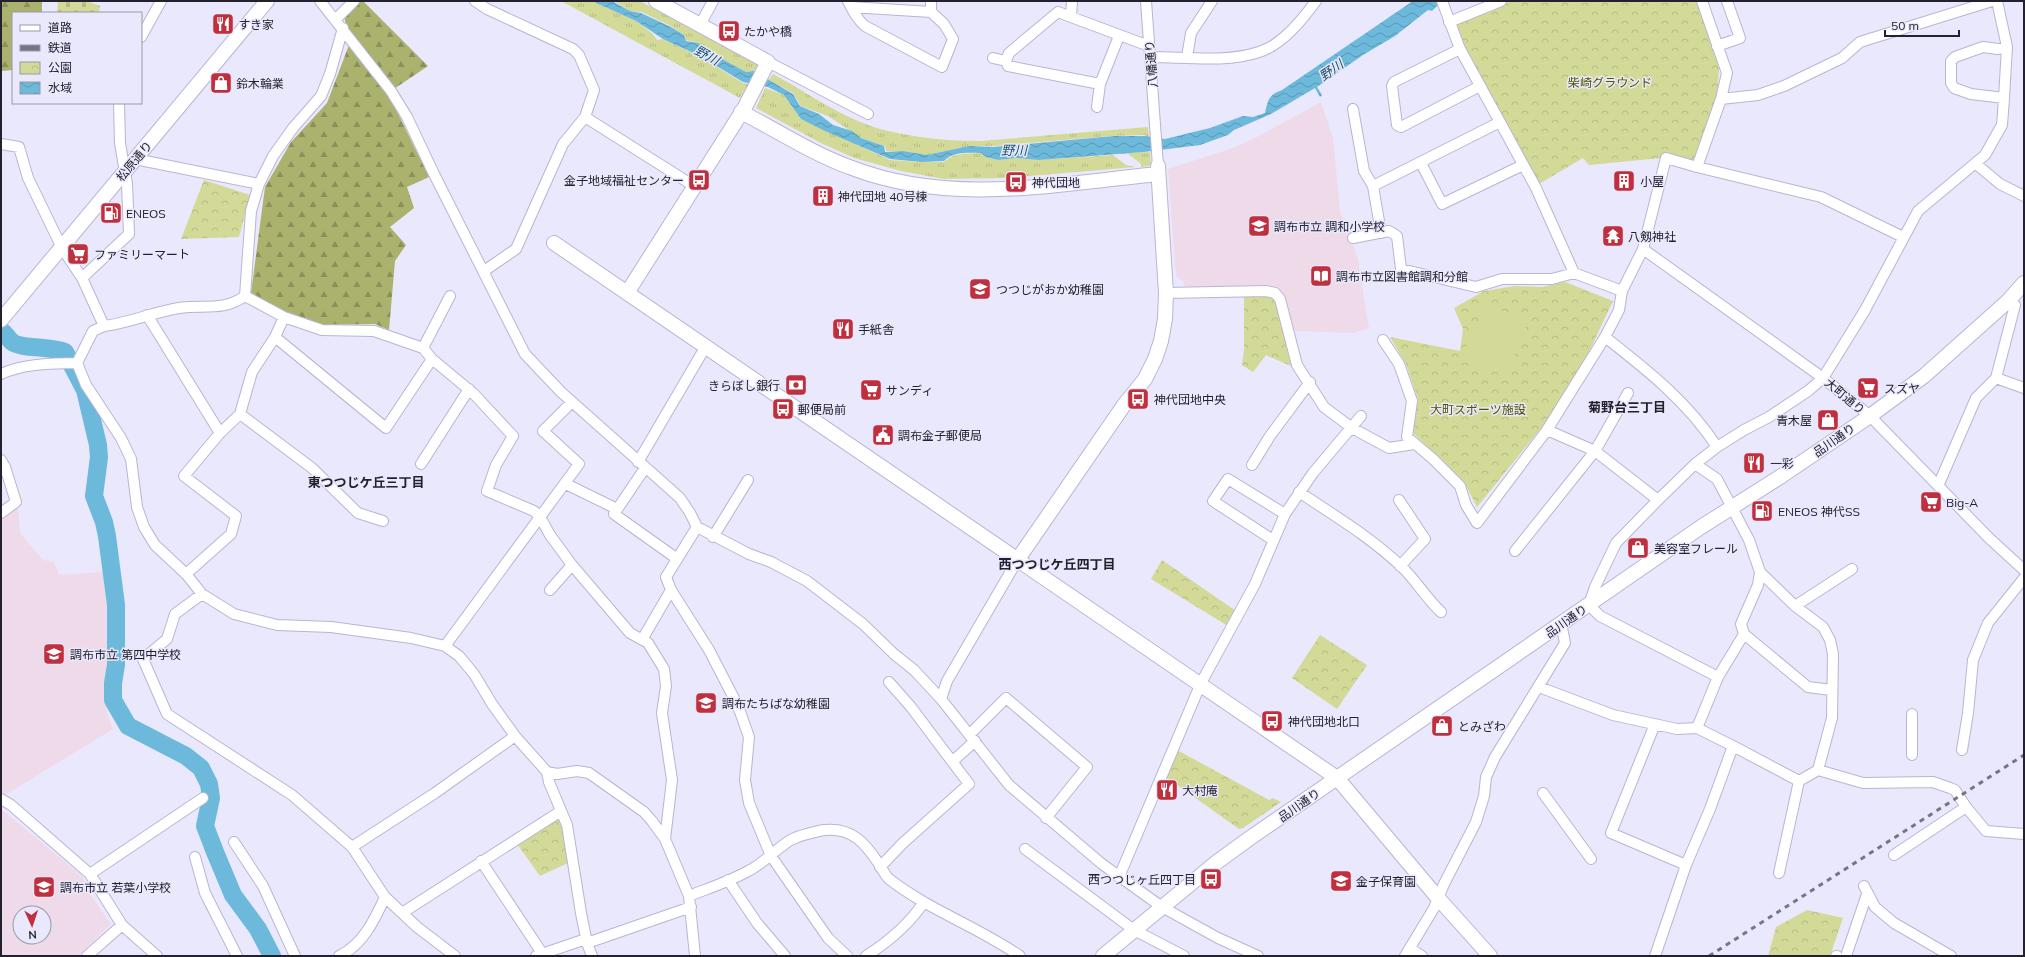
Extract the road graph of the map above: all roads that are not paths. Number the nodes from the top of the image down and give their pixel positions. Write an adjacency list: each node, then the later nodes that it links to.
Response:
1 (161, 1): 26 (street)
2 (267, 1): 49 (street, 松原通り)
3 (320, 1): 23 (street)
4 (354, 1): 23 (street)
5 (475, 1): 46 (street)
6 (656, 1): 24 (street)
7 (713, 1): 24 (street)
8 (931, 1): 20 (street)
9 (1072, 1): 21 (street)
10 (1146, 1): 28 (street, 八幡通り)
11 (1212, 1): 33 (street)
12 (1316, 1): 33 (street)
13 (1442, 1): 22 (street)
14 (1501, 1): 22 (street)
15 (1702, 1): 29 (street)
16 (1727, 1): 29 (street)
17 (1992, 1): 40 (street)
18 (1997, 1): 30 (street)
19 (850, 4): 20 (street); 20 (street)
20 (931, 12)
21 (1071, 17): 27 (street); 35 (street)
22 (1448, 18): 31 (street)
23 (336, 19): 25 (street)
24 (700, 25): 36 (street)
25 (343, 28): 56 (street); 66 (street)
26 (142, 35)
27 (1119, 36): 28 (street); 37 (street)
28 (1149, 46): 32 (street, 八幡通り)
29 (1717, 46): 40 (street)
30 (2006, 47): 39 (street); 39 (street)
31 (1460, 49): 38 (street); 38 (street)
32 (1151, 57): 33 (street); 54 (street, 八幡通り)
33 (1187, 57)
34 (993, 58): 35 (street)
35 (1006, 61): 37 (street)
36 (768, 62): 43 (street); 45 (street)
37 (1100, 84): 42 (street)
38 (1480, 86): 47 (street)
39 (2004, 98): 51 (street)
40 (1721, 100): 53 (street)
41 (119, 104): 55 (street)
42 (1097, 107)
43 (743, 109): 54 (street); 57 (street)
44 (1353, 109): 58 (street)
45 (868, 114)
46 (585, 117): 57 (street); 66 (street)
47 (1500, 122): 50 (street); 52 (street)
48 (1, 144): 64 (street)
49 (135, 159): 55 (street, 松原通り); 56 (street)
50 (1421, 163): 52 (street); 58 (street)
51 (1976, 164): 59 (street); 61 (street)
52 (1523, 165): 67 (street)
53 (1697, 167): 61 (street); 65 (street)
54 (1158, 170): 72 (street)
55 (125, 172): 64 (street, 松原通り); 68 (street)
56 (259, 184): 73 (street)
57 (694, 186): 71 (street)
58 (1373, 186): 60 (street)
59 (2024, 196)
60 (1381, 233): 62 (street); 67 (street)
61 (1903, 237): 88 (street)
62 (1353, 238)
63 (554, 243): 71 (street)
64 (62, 248): 68 (street); 78 (street, 松原通り)
65 (1643, 249): 70 (street); 88 (street, 大町通り)
66 (484, 271): 94 (street)
67 (1574, 273): 70 (street)
68 (82, 278): 79 (street)
69 (2024, 282): 75 (street, 品川通り)
70 (1622, 291): 81 (street)
71 (627, 293): 83 (street)
72 (1166, 293): 90 (street); 126 (street)
73 (245, 296): 76 (street); 77 (street)
74 (450, 296): 84 (street)
75 (2016, 304): 89 (street); 97 (street, 品川通り)
76 (147, 315): 79 (street); 100 (street)
77 (284, 317): 80 (street); 84 (street)
78 (1, 320)
79 (104, 326): 86 (street)
80 (275, 337): 85 (street); 95 (street)
81 (1605, 337): 99 (street); 102 (street)
82 (1383, 340): 101 (street)
83 (706, 346): 107 (street); 126 (street)
84 (423, 348): 85 (street)
85 (432, 359): 92 (street)
86 (77, 363): 87 (street); 132 (street)
87 (1, 374)
88 (1823, 378): 97 (street, 大町通り); 102 (street)
89 (1996, 378): 91 (street); 111 (street)
90 (1310, 382): 98 (street); 108 (street)
91 (2024, 388)
92 (469, 389): 105 (street); 119 (street)
93 (1628, 393): 103 (street)
94 (572, 402): 107 (street); 110 (street)
95 (240, 414): 100 (street); 120 (street)
96 (1361, 416): 98 (street)
97 (1870, 416): 111 (street, 大町通り); 115 (street, 品川通り)
98 (1352, 428): 101 (street); 112 (street)
99 (1547, 430): 101 (street); 103 (street)
100 (220, 433): 132 (street)
101 (1414, 444)
102 (1718, 447): 106 (street)
103 (1595, 451): 114 (street); 124 (street)
104 (1, 460): 117 (street)
105 (420, 464)
106 (1695, 464): 114 (street); 115 (street)
107 (642, 465): 116 (street); 121 (street)
108 (1252, 465)
109 (748, 480): 122 (street)
110 (566, 484): 116 (street); 119 (street)
111 (1938, 486): 130 (street, 大町通り)
112 (1299, 492): 118 (street); 128 (street)
113 (1399, 500): 128 (street)
114 (1658, 500): 136 (street)
115 (1732, 508): 131 (street); 136 (street, 品川通り)
116 (617, 509): 125 (street)
117 (1, 513)
118 (1285, 514): 123 (street); 123 (street)
119 (540, 517): 127 (street); 142 (street)
120 (383, 521)
121 (697, 528): 122 (street); 125 (street)
122 (713, 537): 148 (street)
123 (1274, 540): 145 (street)
124 (1515, 551)
125 (676, 558): 134 (street)
126 (1018, 559): 145 (street); 148 (street)
127 (572, 565): 133 (street); 141 (street)
128 (1400, 566): 138 (street)
129 (1852, 569): 137 (street)
130 (2023, 571): 155 (street)
131 (1760, 572): 137 (street); 140 (street)
132 (186, 574): 135 (street)
133 (550, 590)
134 (671, 590): 141 (street); 174 (street)
135 (202, 594): 142 (street); 171 (street)
136 (1589, 605): 139 (street, 品川通り); 143 (street)
137 (1795, 606): 147 (street)
138 (1441, 612)
139 (1561, 624): 146 (street); 160 (street, 品川通り)
140 (1744, 634): 143 (street); 147 (street)
141 (643, 638): 169 (street)
142 (445, 646): 152 (street)
143 (1718, 677): 151 (street)
144 (889, 682): 157 (street)
145 (1201, 684): 160 (street); 182 (street)
146 (1539, 687): 150 (street); 186 (street)
147 (1831, 690): 158 (street)
148 (941, 699): 153 (street)
149 (1912, 714): 156 (street)
150 (1655, 724): 151 (street); 178 (street)
151 (1697, 728): 154 (street)
152 (515, 736): 159 (street); 171 (street)
153 (972, 738): 157 (street); 167 (street); 167 (street)
154 (1733, 746): 161 (street); 178 (street)
155 (1962, 750)
156 (1912, 755)
157 (953, 761): 179 (street)
158 (1818, 770): 161 (street); 165 (street)
159 (547, 772): 166 (street); 169 (street)
160 (1337, 778): 186 (street); 189 (street, 品川通り)
161 (1799, 781): 180 (street)
162 (1543, 793): 176 (street)
163 (203, 798): 181 (street)
164 (1, 799): 181 (street)
165 (1966, 807): 168 (street); 173 (street)
166 (561, 811): 177 (street); 193 (street)
167 (1046, 818): 182 (street)
168 (2024, 834)
169 (665, 838): 184 (street)
170 (234, 842): 200 (street)
171 (352, 848): 185 (street)
172 (1025, 849): 192 (street)
173 (1894, 855)
174 (771, 856): 179 (street); 183 (street); 205 (street)
175 (195, 857): 199 (street)
176 (1591, 859)
177 (481, 861): 190 (street); 195 (street)
178 (1686, 865): 213 (street)
179 (880, 867): 187 (street)
180 (1779, 873)
181 (90, 874): 191 (street)
182 (1119, 877): 189 (street)
183 (728, 880): 184 (street); 204 (street)
184 (689, 896): 188 (street)
185 (385, 897): 190 (street); 196 (street)
186 (1438, 898): 194 (street); 212 (street)
187 (924, 902): 206 (street); 207 (street)
188 (691, 907): 193 (street); 203 (street)
189 (1162, 908): 192 (street, 品川通り); 210 (street)
190 (402, 913): 201 (street)
191 (122, 925): 197 (street); 198 (street)
192 (1134, 930): 208 (street, 品川通り); 209 (street)
193 (587, 941): 195 (street); 202 (street)
194 (1408, 952): 211 (street)
195 (539, 954)
196 (346, 955)
197 (87, 956)
198 (157, 956)
199 (237, 956)
200 (296, 956)
201 (455, 956)
202 (592, 956)
203 (695, 956)
204 (785, 956)
205 (847, 956)
206 (866, 956)
207 (1020, 956)
208 (1103, 956)
209 (1184, 956)
210 (1258, 956)
211 (1422, 956)
212 (1490, 956)
213 (1655, 956)
214 (1846, 956): 215 (street)
215 (1951, 956)

